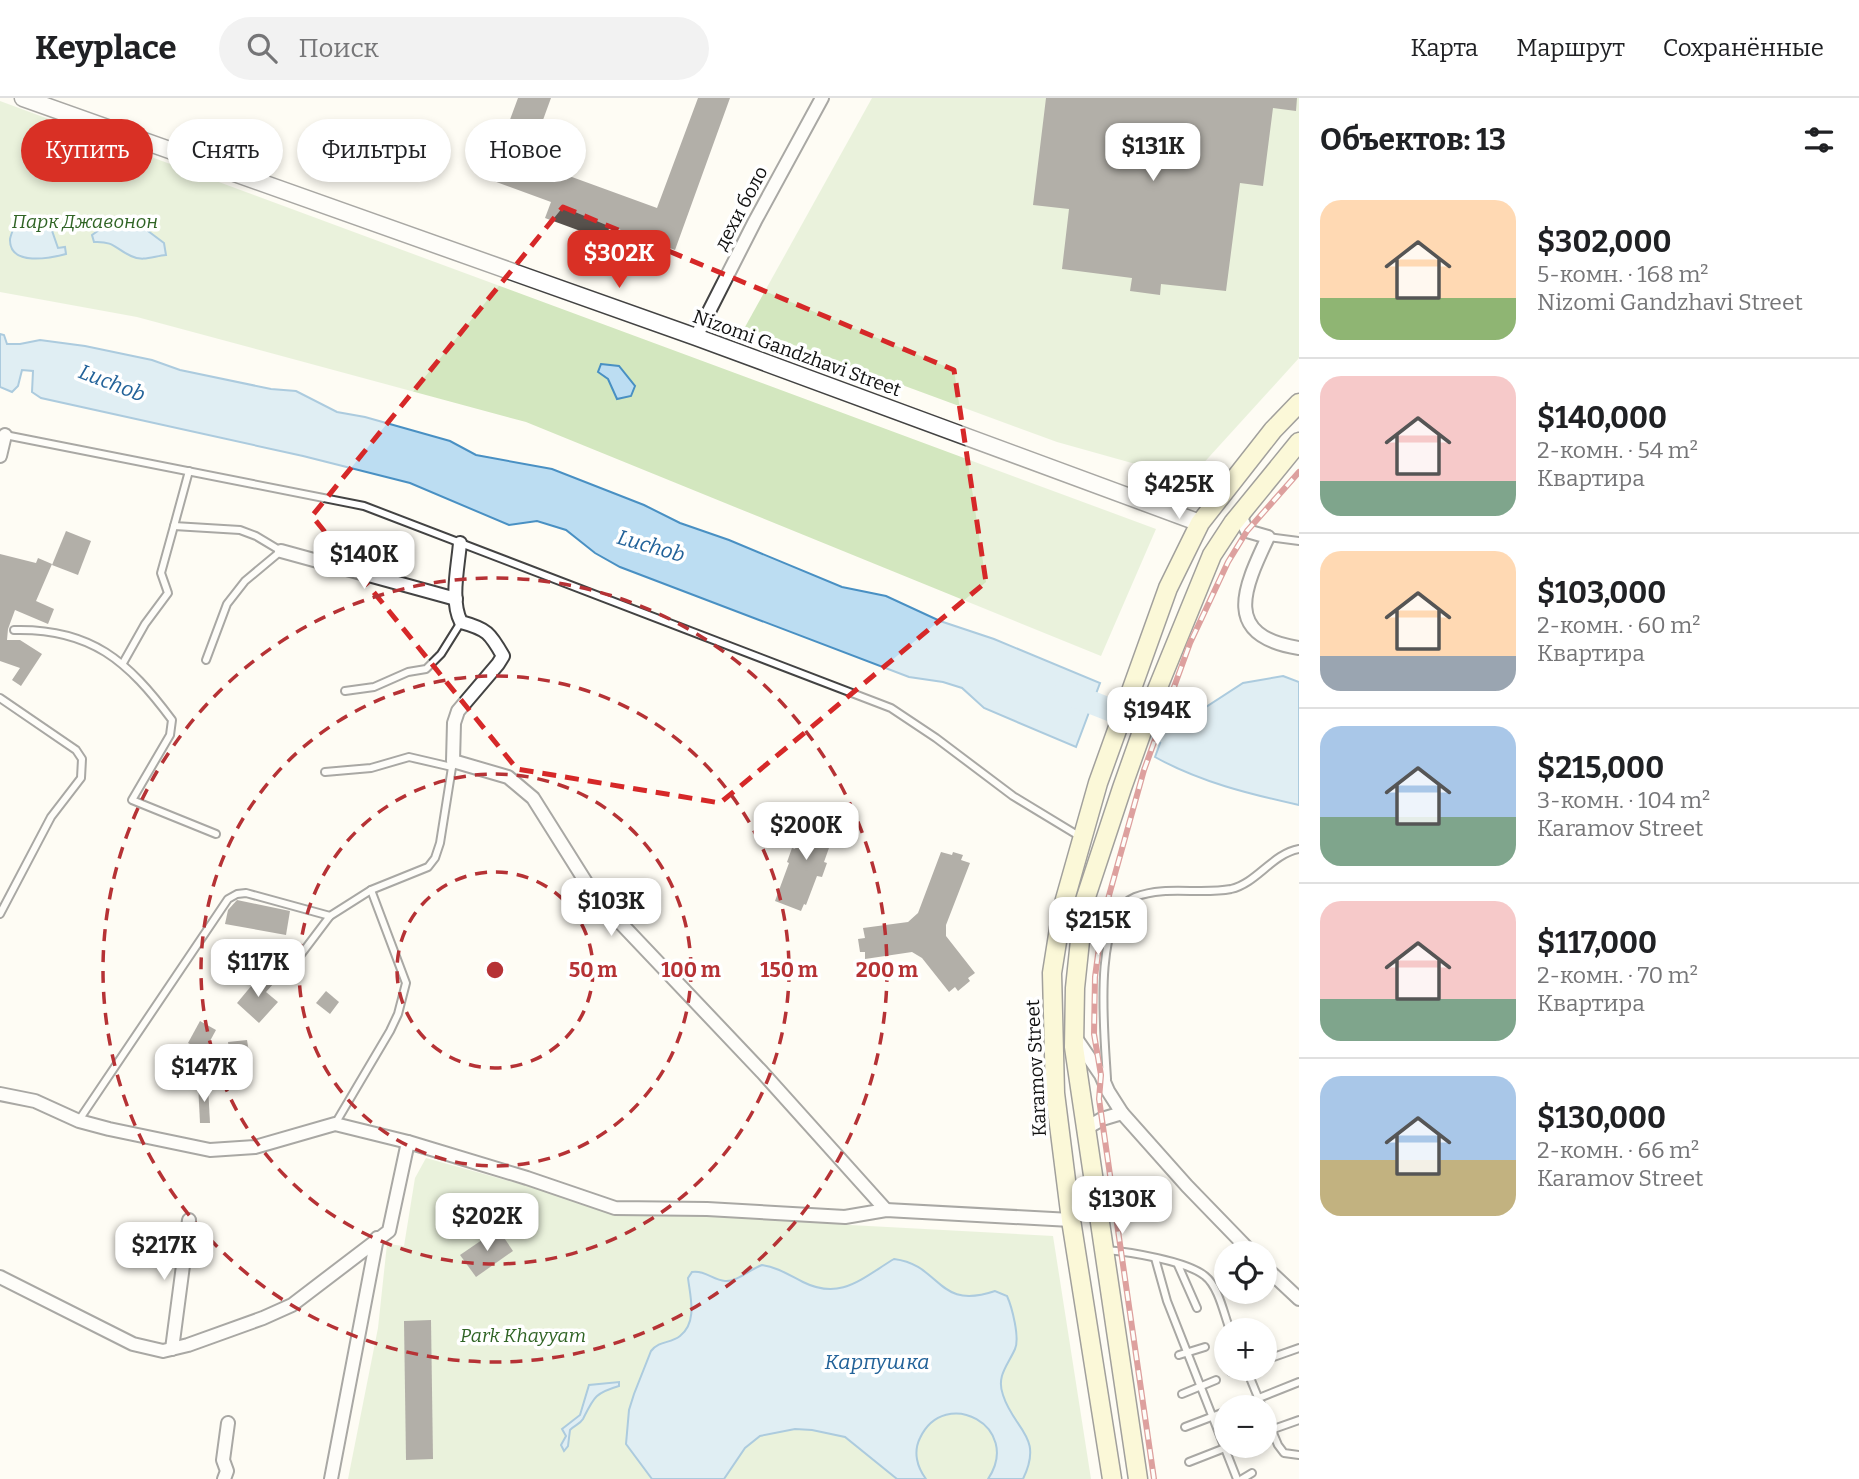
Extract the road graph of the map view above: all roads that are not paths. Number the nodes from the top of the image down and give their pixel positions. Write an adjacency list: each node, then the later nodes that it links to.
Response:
1 (23, 98): 3 (street, Nizomi Gandzhavi Street)
2 (822, 98): 3 (street, дехи боло)
3 (696, 337): 10 (street, Nizomi Gandzhavi Street)
4 (1299, 403): 10 (main road)
5 (3, 434): 7 (street); 8 (lane)
6 (1299, 442): 9 (main road)
7 (0, 456)
8 (189, 471): 11 (lane); 14 (lane)
9 (1244, 509): 12 (street); 33 (main road, Karamov Street)
10 (1200, 523): 27 (main road, Karamov Street)
11 (174, 526): 15 (lane); 21 (lane)
12 (1268, 537): 13 (lane); 19 (street)
13 (1299, 541)
14 (460, 543): 16 (street); 27 (lane)
15 (281, 551): 16 (street); 20 (lane)
16 (456, 599): 17 (street)
17 (461, 622): 22 (lane); 24 (street)
18 (14, 630): 21 (lane)
19 (1299, 648)
20 (206, 660)
21 (123, 663): 26 (lane)
22 (345, 691)
23 (0, 698): 30 (lane)
24 (453, 764): 25 (lane); 29 (lane); 41 (street)
25 (324, 772)
26 (216, 834)
27 (1081, 837): 43 (main road, Karamov Street)
28 (1299, 849): 34 (lane)
29 (371, 890): 31 (lane); 38 (lane)
30 (0, 914)
31 (330, 916): 32 (lane); 37 (lane)
32 (299, 957)
33 (1074, 1036): 34 (street); 39 (main road, Karamov Street)
34 (1108, 1091): 36 (street)
35 (0, 1094): 37 (street)
36 (1122, 1113): 39 (street); 45 (street)
37 (79, 1121): 38 (street)
38 (335, 1124): 40 (street)
39 (1085, 1129): 46 (main road, Karamov Street)
40 (408, 1142): 41 (street); 44 (street)
41 (886, 1210): 43 (street)
42 (189, 1220): 55 (street)
43 (1071, 1220): 58 (main road, Karamov Street)
44 (377, 1238): 55 (street); 79 (street)
45 (1240, 1241)
46 (1104, 1250): 47 (lane); 57 (main road, Karamov Street)
47 (1155, 1258): 48 (lane); 59 (lane)
48 (1178, 1265): 52 (lane); 53 (lane)
49 (0, 1277): 55 (street)
50 (1277, 1278): 51 (street)
51 (1299, 1299)
52 (1197, 1308)
53 (1225, 1318)
54 (1205, 1347): 59 (lane)
55 (172, 1349)
56 (1299, 1349): 60 (lane)
57 (1119, 1350): 58 (main road); 81 (main road, Karamov Street)
58 (1093, 1353): 80 (main road, Karamov Street)
59 (1183, 1354): 63 (lane)
60 (1277, 1356)
61 (1214, 1381): 63 (lane)
62 (1299, 1382): 65 (lane)
63 (1200, 1387): 64 (lane); 66 (lane)
64 (1182, 1394)
65 (1266, 1395)
66 (1212, 1416): 67 (lane); 70 (lane)
67 (1214, 1420)
68 (1299, 1420): 71 (lane)
69 (228, 1423): 78 (street)
70 (1185, 1427)
71 (1277, 1428)
72 (1277, 1443): 74 (lane)
73 (1214, 1452): 76 (lane)
74 (1299, 1455)
75 (1230, 1458): 82 (lane)
76 (1189, 1462)
77 (1252, 1473): 83 (lane)
78 (224, 1479)
79 (331, 1479)
80 (1112, 1479)
81 (1138, 1479)
82 (1237, 1479)
83 (1242, 1479)

